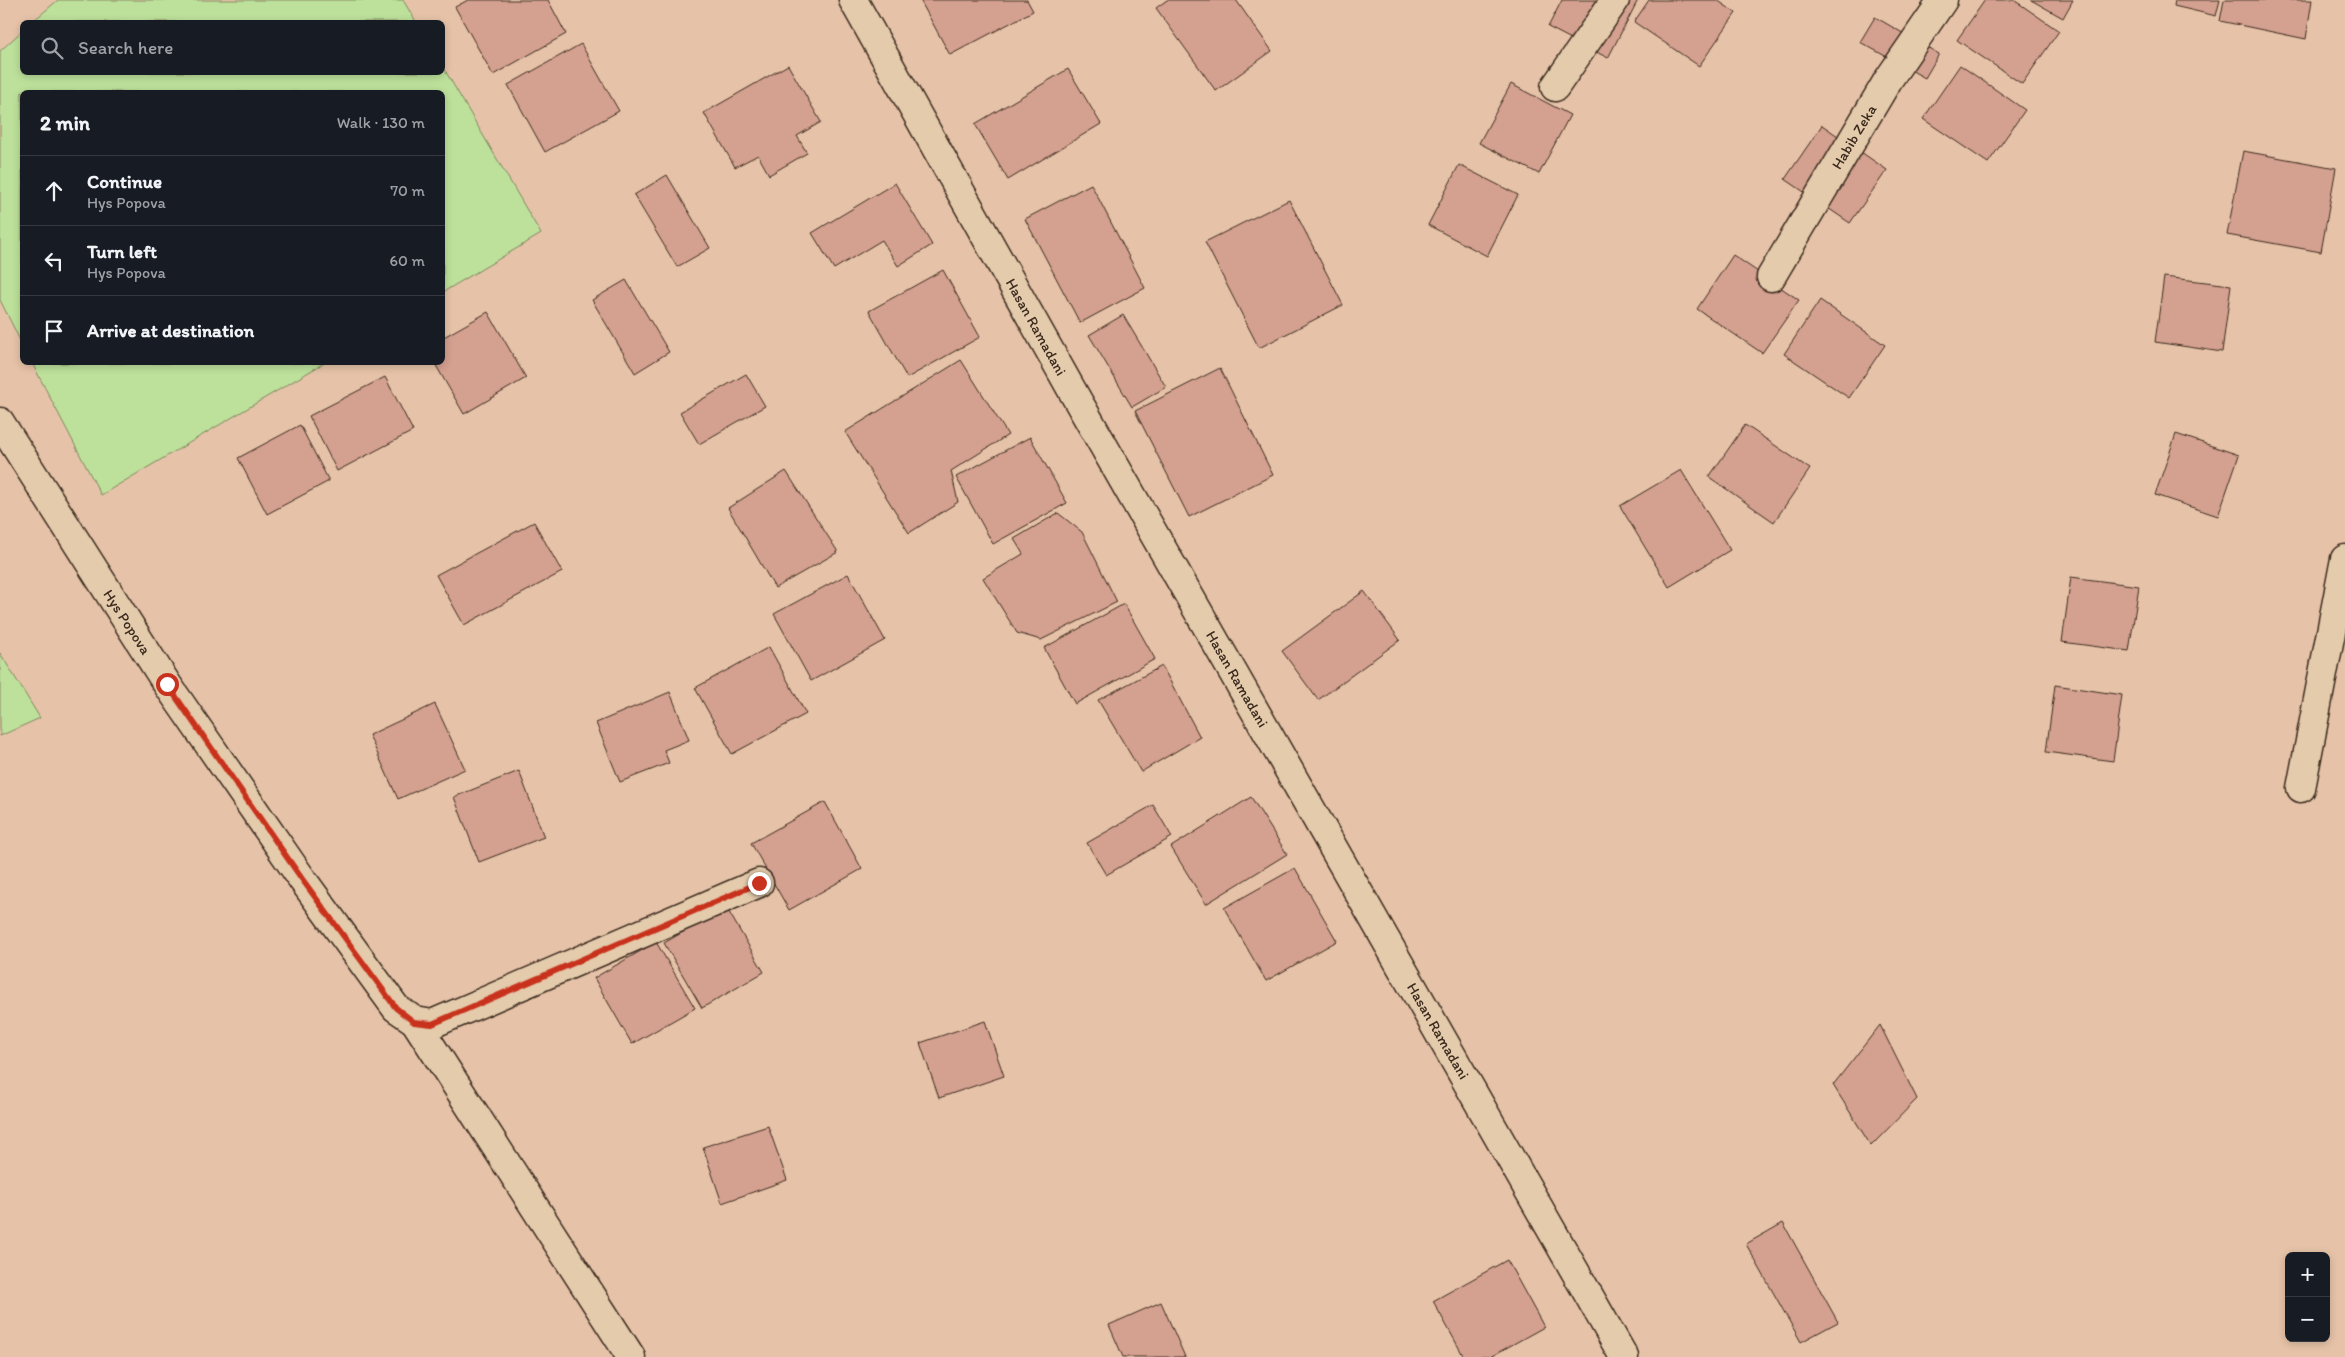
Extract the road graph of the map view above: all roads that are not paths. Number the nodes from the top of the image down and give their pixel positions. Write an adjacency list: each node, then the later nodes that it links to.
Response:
1 (853, 0): 12 (street, Hasan Ramadani)
2 (1615, 0): 4 (street)
3 (1943, 0): 5 (street, Habib Zeka)
4 (1555, 86)
5 (1771, 277)
6 (0, 422): 10 (street, Hys Popova)
7 (2345, 559): 8 (street)
8 (2301, 788)
9 (759, 883): 10 (street)
10 (414, 1022): 11 (street, Hys Popova)
11 (631, 1357)
12 (1624, 1357)

